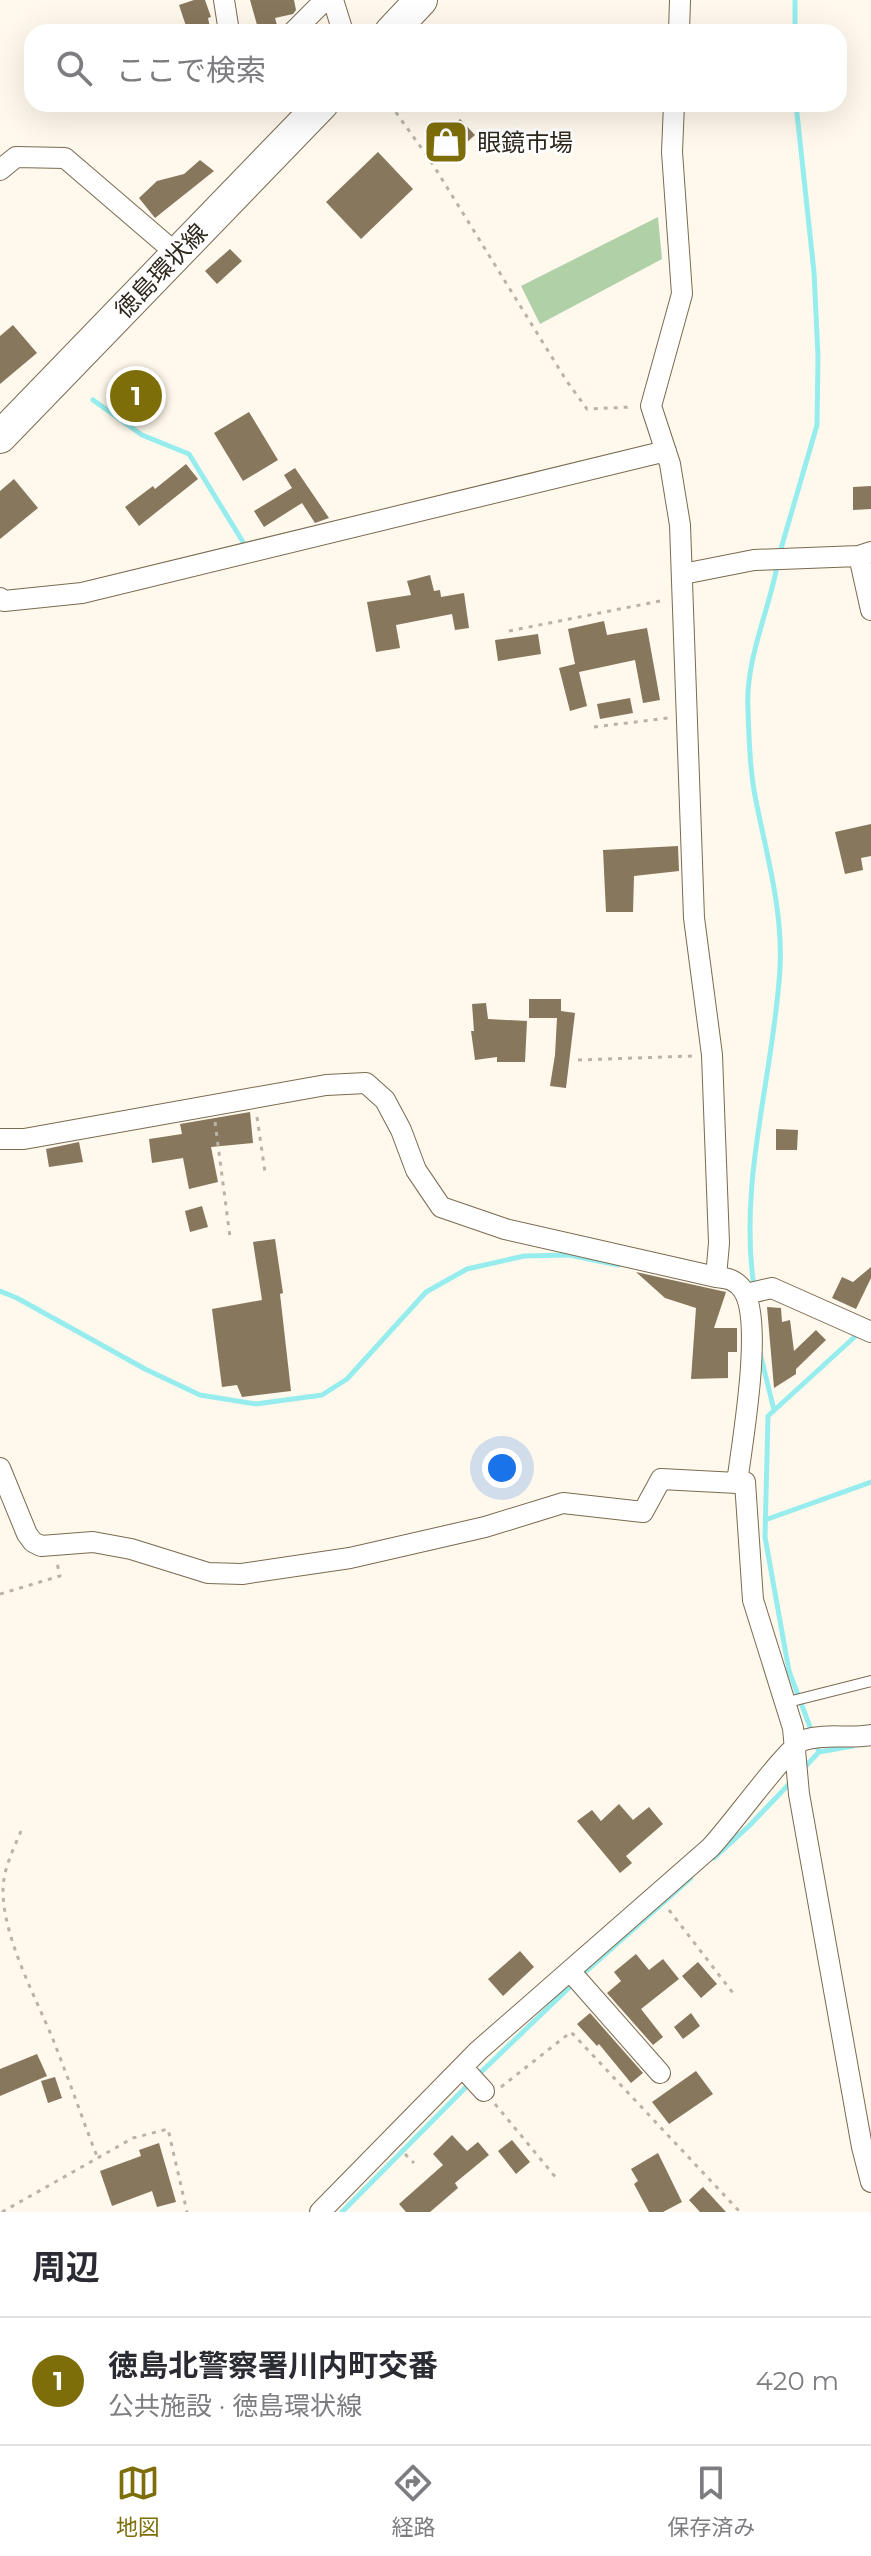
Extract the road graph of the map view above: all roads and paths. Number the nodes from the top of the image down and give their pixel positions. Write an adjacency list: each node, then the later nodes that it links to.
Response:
1 (224, 0): 6 (street)
2 (325, 0): 7 (street)
3 (333, 0): 8 (street)
4 (421, 0): 9 (main road)
5 (680, 0): 10 (street)
6 (228, 24)
7 (301, 24)
8 (340, 24)
9 (398, 24)
10 (679, 24)
11 (314, 112): 15 (main road, 徳島環状線)
12 (396, 112): 16 (path)
13 (674, 112): 16 (street)
14 (0, 170): 15 (street)
15 (177, 254): 17 (main road, 徳島環状線)
16 (651, 406): 18 (street)
17 (0, 437)
18 (666, 451): 20 (street); 22 (street)
19 (865, 554): 20 (street); 23 (street)
20 (683, 574): 21 (street)
21 (684, 596): 24 (path); 25 (street)
22 (0, 598)
23 (871, 610)
24 (509, 631)
25 (688, 715): 26 (path); 27 (street)
26 (594, 727)
27 (712, 1055): 28 (path); 34 (street)
28 (578, 1060)
29 (254, 1098): 30 (street); 32 (path); 34 (street)
30 (213, 1105): 31 (street); 33 (path)
31 (0, 1139)
32 (265, 1172)
33 (230, 1237)
34 (716, 1277): 35 (street)
35 (754, 1291): 36 (street); 38 (street)
36 (863, 1329)
37 (0, 1468): 39 (street)
38 (737, 1483): 39 (street); 42 (street)
39 (51, 1544): 40 (path)
40 (0, 1594)
41 (871, 1681): 42 (lane)
42 (793, 1700): 44 (street)
43 (871, 1735): 44 (street)
44 (798, 1758): 47 (street); 54 (street)
45 (21, 1831): 52 (path)
46 (673, 1915): 48 (path)
47 (570, 1971): 49 (street); 50 (street)
48 (736, 1997)
49 (462, 2067): 51 (street); 57 (street)
50 (660, 2073)
51 (487, 2094): 53 (path); 58 (path)
52 (98, 2159): 55 (path); 56 (path)
53 (557, 2179)
54 (871, 2182)
55 (2, 2212)
56 (187, 2212)
57 (320, 2212)
58 (740, 2212)

